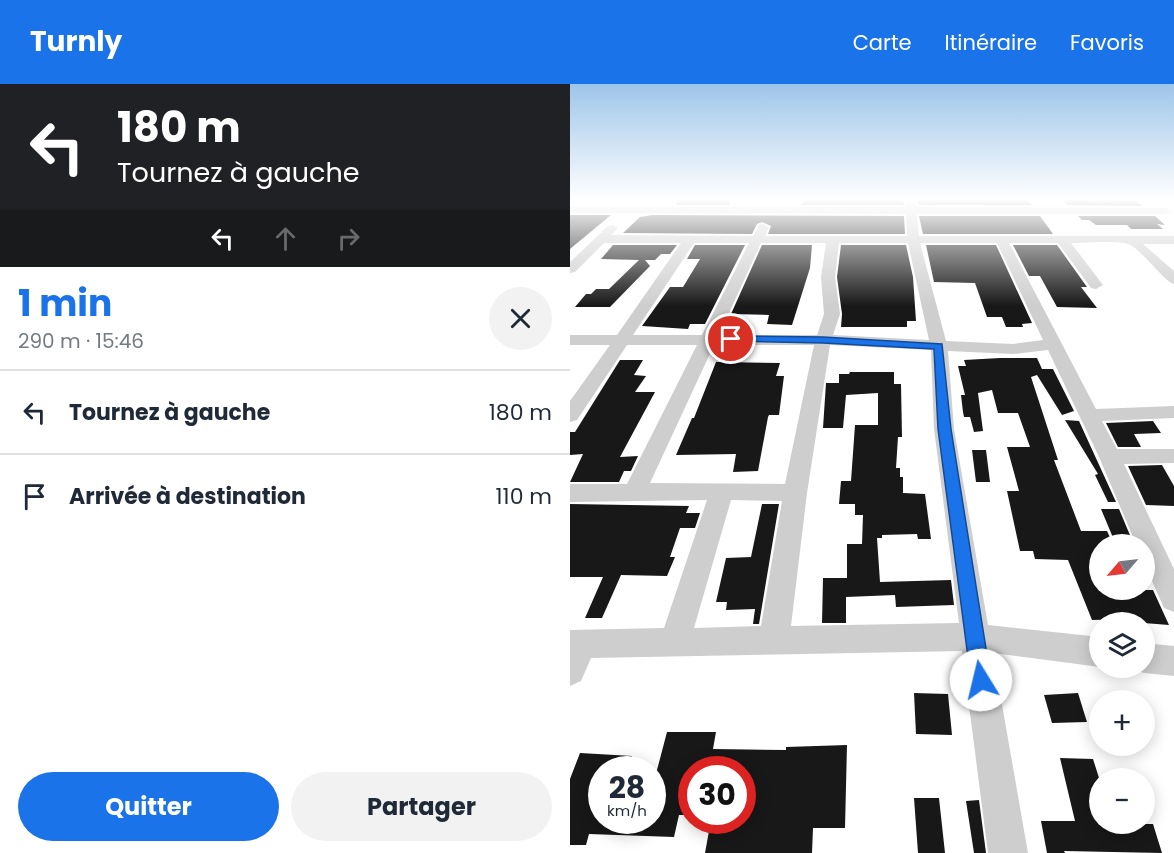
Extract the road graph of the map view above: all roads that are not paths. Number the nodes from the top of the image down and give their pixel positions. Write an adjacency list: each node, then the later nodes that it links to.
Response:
1 (605, 235): 4 (street)
2 (760, 235): 8 (street)
3 (912, 235): 6 (street)
4 (601, 239): 5 (street); 13 (street)
5 (690, 239): 8 (street); 18 (street)
6 (912, 239): 9 (street); 10 (street); 21 (street)
7 (1061, 239): 10 (street); 11 (street); 15 (street)
8 (758, 240): 9 (street); 16 (street)
9 (834, 240): 19 (street)
10 (1001, 240): 20 (street)
11 (1131, 240): 12 (street); 14 (street)
12 (1174, 240)
13 (570, 269)
14 (1174, 280)
15 (1096, 285)
16 (708, 339): 18 (street); 19 (street); 29 (street)
17 (570, 340): 18 (street)
18 (622, 340): 24 (street)
19 (823, 340): 21 (street); 30 (street)
20 (1052, 344): 21 (street); 23 (street)
21 (939, 347): 32 (street)
22 (1170, 414): 23 (street)
23 (1088, 415): 26 (street)
24 (570, 416)
25 (1174, 456): 26 (street)
26 (1110, 457): 31 (street)
27 (722, 491): 29 (street); 30 (street); 34 (street)
28 (570, 493): 29 (street)
29 (634, 493)
30 (795, 493): 33 (street)
31 (1174, 599)
32 (974, 637): 33 (street); 35 (street); 39 (street)
33 (774, 640): 34 (street)
34 (675, 642): 36 (street)
35 (1089, 651)
36 (574, 653)
37 (1155, 659): 38 (street)
38 (1174, 662)
39 (1008, 853)

